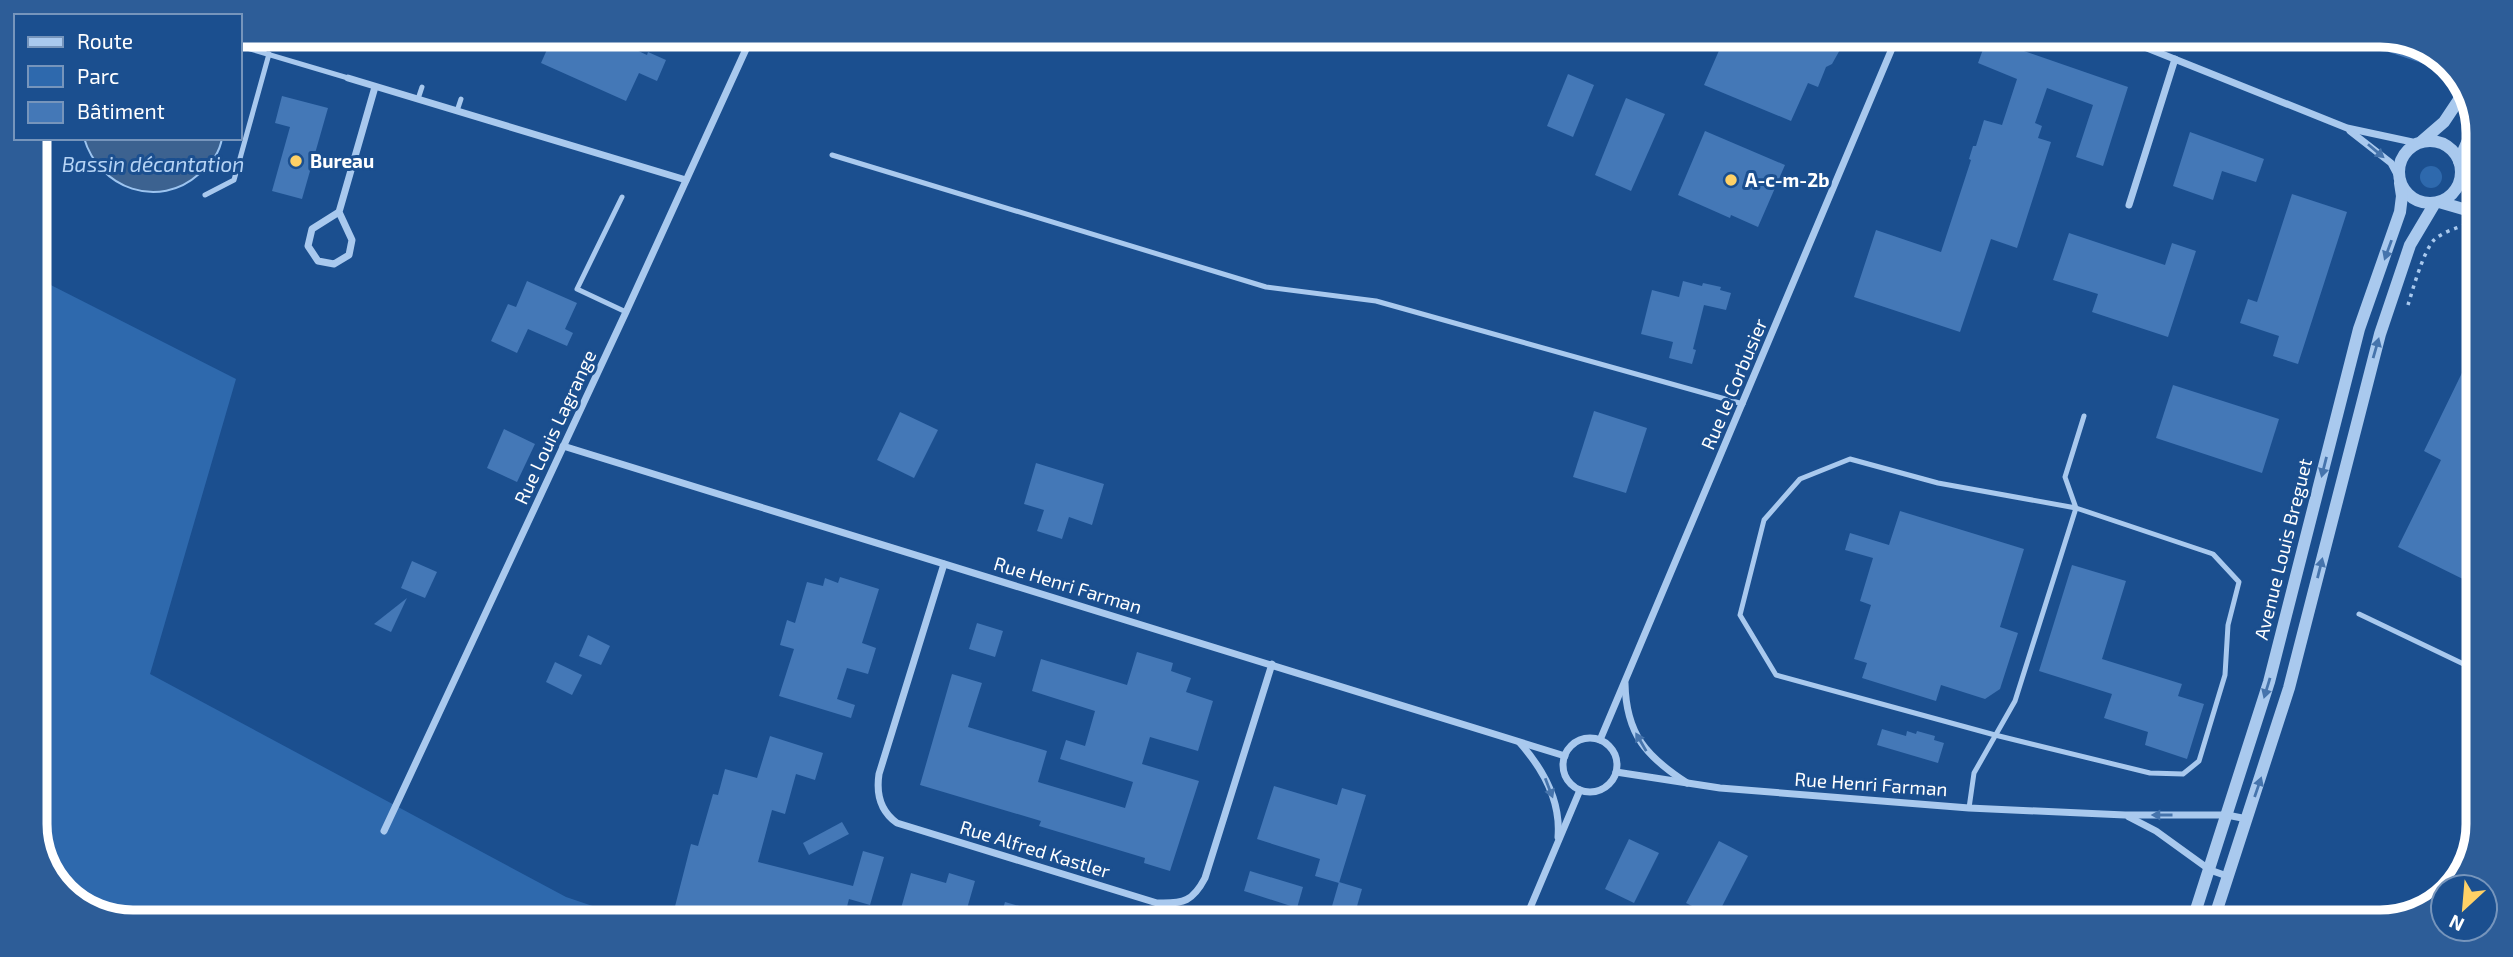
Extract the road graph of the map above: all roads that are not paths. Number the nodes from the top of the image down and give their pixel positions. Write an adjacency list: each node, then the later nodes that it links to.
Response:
1 (244, 47): 5 (lane)
2 (747, 47): 20 (street, Rue Louis Lagrange)
3 (1893, 47): 30 (street, Rue le Corbusier)
4 (2145, 47): 6 (street)
5 (269, 54): 7 (lane); 23 (lane)
6 (2175, 59): 14 (street); 26 (street)
7 (348, 78): 8 (street)
8 (375, 87): 10 (street); 28 (street)
9 (422, 87): 10 (lane)
10 (418, 99): 13 (street)
11 (461, 99): 13 (lane)
12 (2459, 100): 15 (street)
13 (457, 111): 20 (street)
14 (2347, 128): 15 (street); 21 (street, one-way to 21)
15 (2419, 142): 18 (street); 21 (street)
16 (2466, 145): 18 (street)
17 (832, 155): 30 (lane)
18 (2459, 161): 19 (street)
19 (2461, 175): 22 (street); 25 (street)
20 (686, 180): 29 (street, Rue Louis Lagrange)
21 (2400, 181): 25 (street); 48 (street, Avenue Louis Breguet, one-way to 48)
22 (2466, 183)
23 (205, 195)
24 (622, 197): 29 (lane)
25 (2437, 203): 27 (street); 49 (street, one-way to 25)
26 (2129, 205)
27 (2466, 210)
28 (339, 212): 28 (street)
29 (626, 312): 32 (street, Rue Louis Lagrange)
30 (1744, 404): 38 (street, Rue le Corbusier)
31 (2084, 416): 33 (lane)
32 (563, 446): 34 (street, Rue Henri Farman); 50 (street, Rue Louis Lagrange)
33 (2076, 508): 39 (lane); 39 (lane); 39 (lane)
34 (944, 564): 36 (street, Rue Henri Farman); 36 (street, Rue Alfred Kastler)
35 (2359, 614): 37 (lane)
36 (1272, 664): 41 (street, Rue Henri Farman)
37 (2466, 665)
38 (1625, 679): 40 (street, Rue le Corbusier); 44 (street, one-way to 38)
39 (1995, 735): 46 (lane)
40 (1600, 740): 42 (street); 43 (street)
41 (1518, 741): 42 (street, Rue Henri Farman); 51 (street, one-way to 51)
42 (1564, 756): 45 (street)
43 (1616, 772): 44 (street, Rue Henri Farman); 45 (street)
44 (1689, 785): 46 (street, Rue Henri Farman)
45 (1580, 790): 51 (street)
46 (1969, 808): 47 (street, Rue Henri Farman)
47 (2125, 815): 48 (street, Rue Henri Farman, one-way to 47); 52 (street, Rue Henri Farman)
48 (2227, 815): 49 (street, Rue Henri Farman); 52 (street, Avenue Louis Breguet)
49 (2246, 819): 53 (street)
50 (384, 831)
51 (1557, 844): 54 (street)
52 (2210, 870): 53 (street, Rue Henri Farman); 55 (street, Avenue Louis Breguet)
53 (2227, 876): 56 (street)
54 (1529, 910)
55 (2196, 910)
56 (2217, 910)

